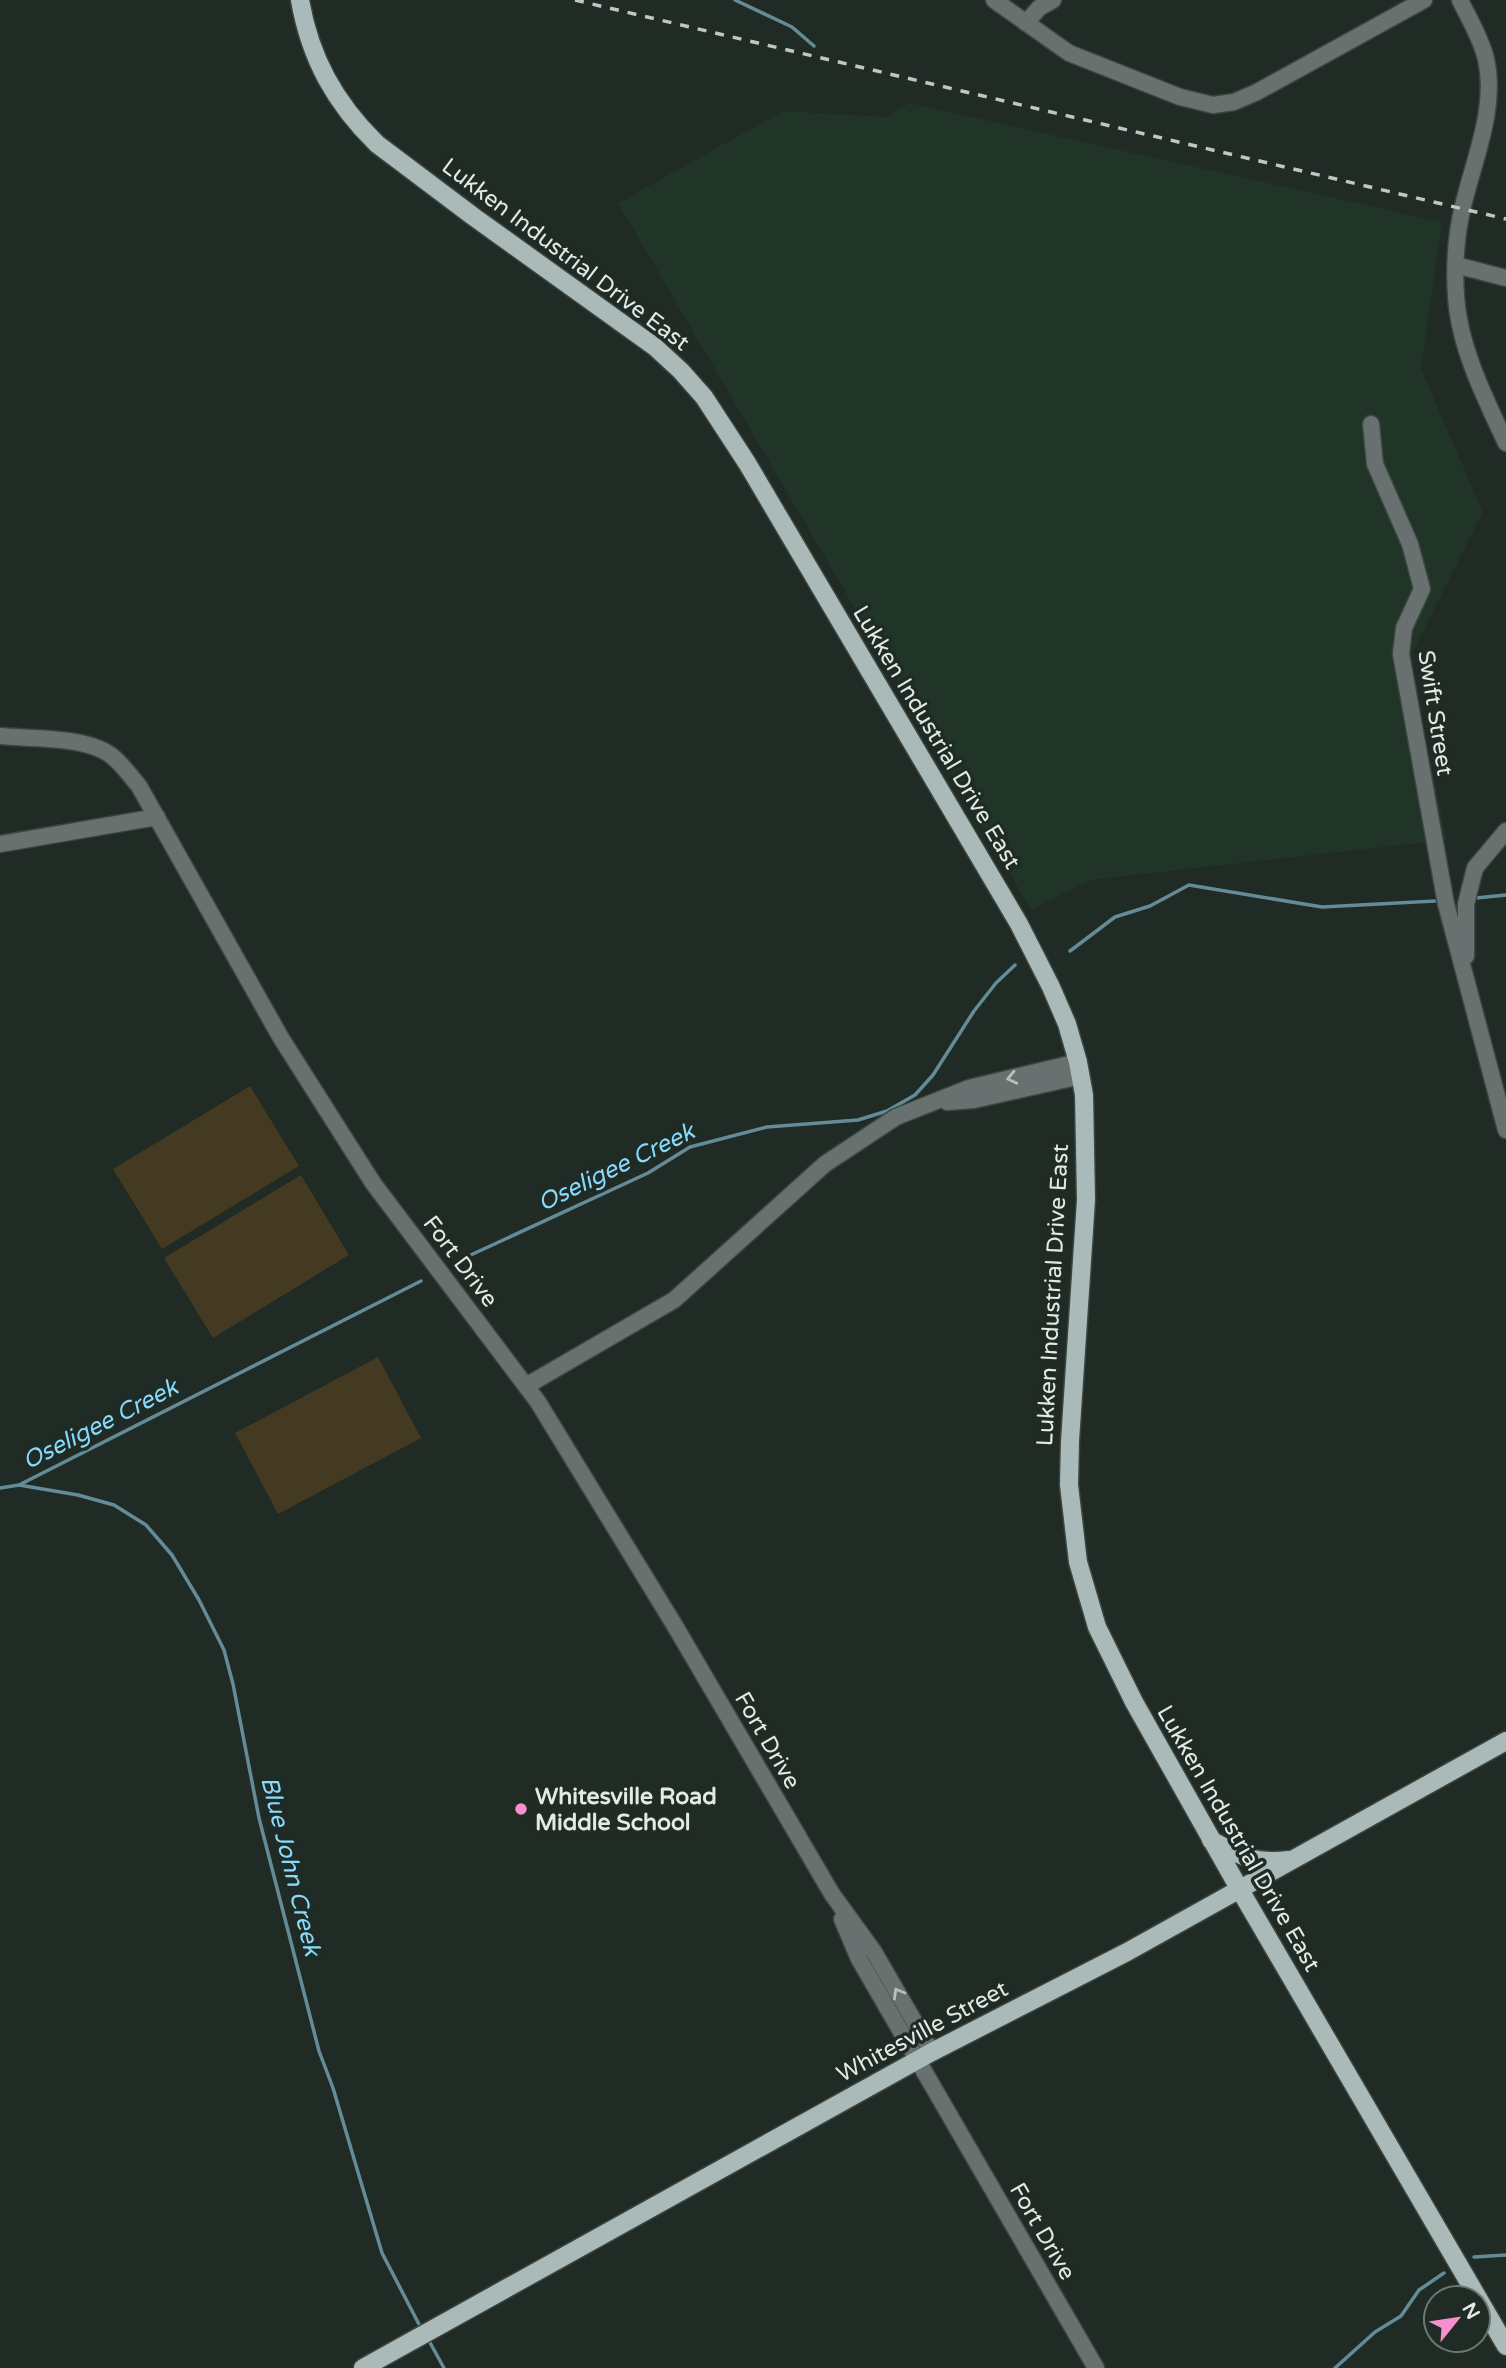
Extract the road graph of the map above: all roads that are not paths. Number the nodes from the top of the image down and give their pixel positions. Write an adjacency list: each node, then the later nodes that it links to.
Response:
1 (299, 0): 16 (main road, Lukken Industrial Drive East)
2 (994, 0): 6 (street)
3 (1053, 0): 6 (street)
4 (1424, 0): 6 (street)
5 (1460, 0): 7 (street)
6 (1026, 23)
7 (1456, 265): 8 (street); 10 (street)
8 (1506, 278)
9 (1371, 424): 15 (street, Swift Street)
10 (1506, 443)
11 (0, 736): 12 (street, Fort Drive)
12 (157, 817): 14 (street); 18 (street, Fort Drive)
13 (1506, 831): 15 (street, Swift Street)
14 (0, 844)
15 (1465, 977): 17 (street, Swift Street)
16 (1080, 1069): 18 (street); 20 (main road, Lukken Industrial Drive East)
17 (1506, 1130)
18 (526, 1386): 23 (street, Fort Drive)
19 (1506, 1741): 21 (main road, Whitesville Street)
20 (1211, 1840): 21 (main road); 22 (main road, Lukken Industrial Drive East)
21 (1296, 1859): 22 (main road, Whitesville Street)
22 (1240, 1890): 23 (main road, Whitesville Street); 24 (main road, Lukken Industrial Drive East)
23 (925, 2056): 25 (main road, Whitesville Street); 26 (street, Fort Drive)
24 (1506, 2346)
25 (363, 2368)
26 (1096, 2368)

